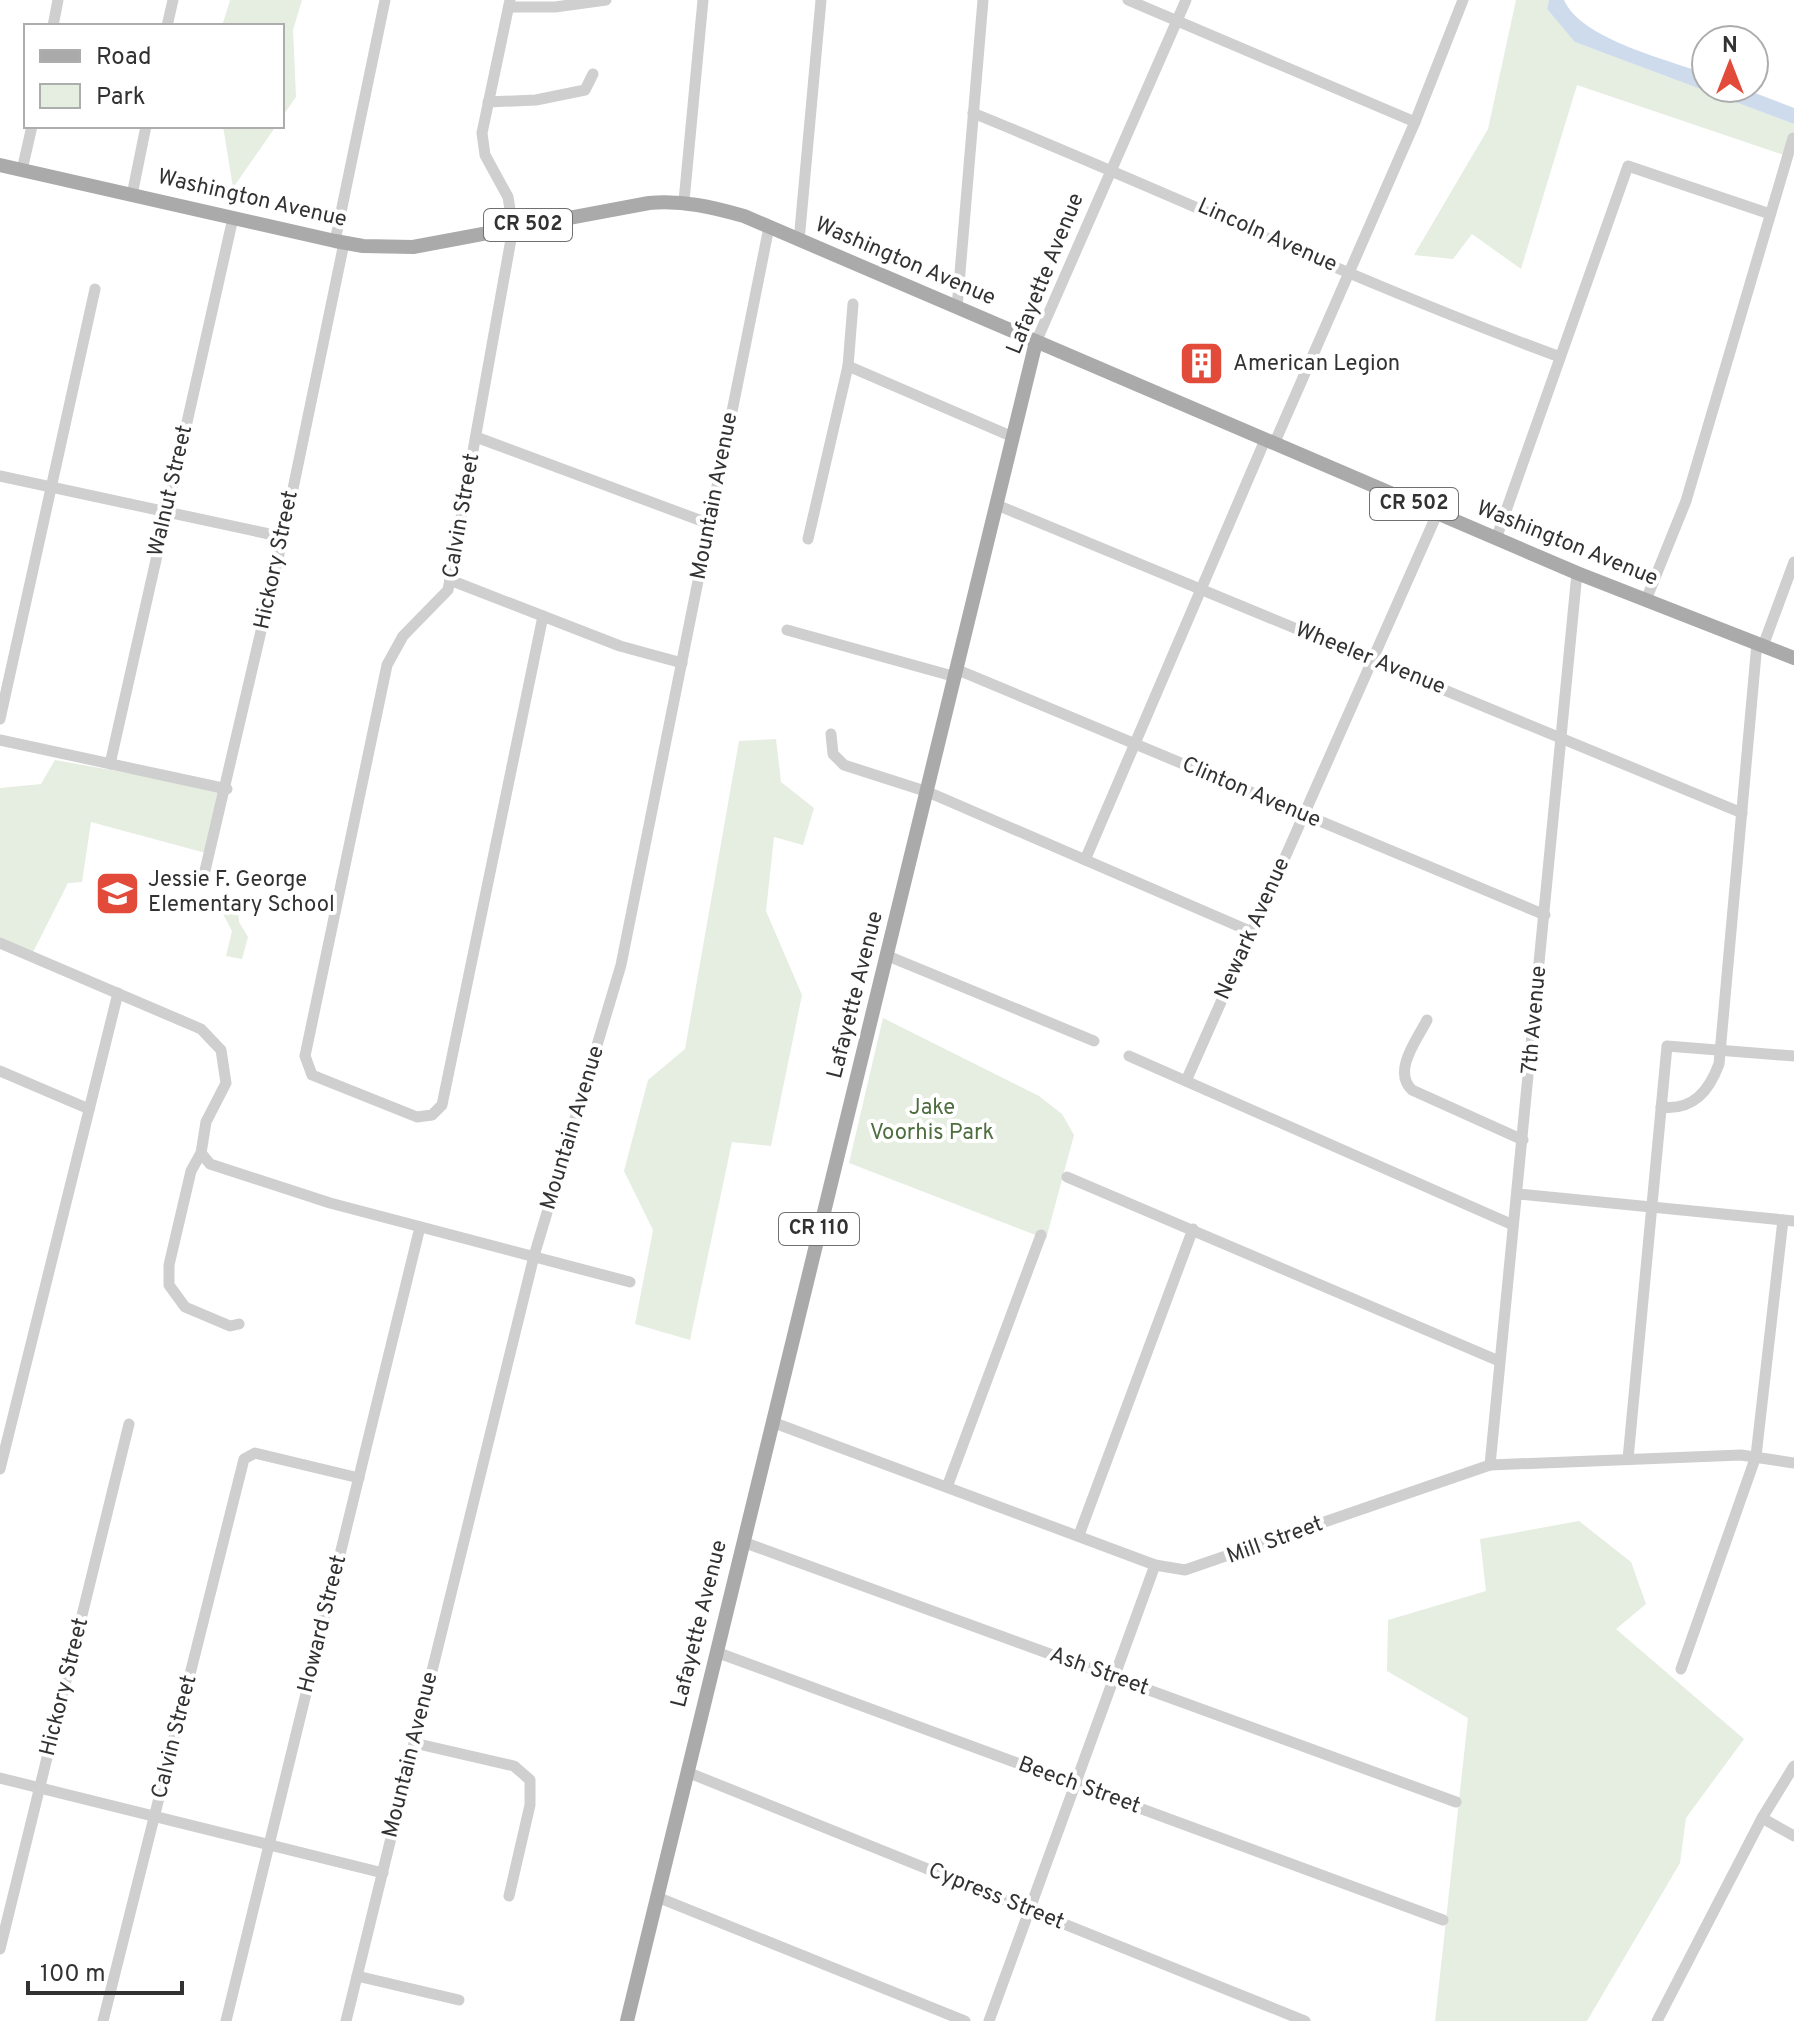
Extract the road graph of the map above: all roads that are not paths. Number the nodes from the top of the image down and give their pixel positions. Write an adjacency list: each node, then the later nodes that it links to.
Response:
1 (58, 0): 13 (street)
2 (173, 0): 14 (street)
3 (385, 0): 32 (street, Hickory Street)
4 (606, 0): 11 (street)
5 (703, 0): 26 (street)
6 (821, 0): 31 (street)
7 (983, 0): 17 (street)
8 (1128, 0): 12 (street)
9 (1186, 0): 12 (street, Lafayette Avenue)
10 (1463, 0): 18 (street)
11 (509, 3): 16 (street, Calvin Street)
12 (1177, 21): 18 (street); 24 (street, Lafayette Avenue)
13 (53, 24)
14 (167, 24)
15 (593, 74): 16 (street)
16 (488, 102): 30 (street, Calvin Street)
17 (973, 113): 24 (street, Lincoln Avenue); 36 (street)
18 (1415, 122): 33 (street)
19 (32, 128): 23 (street)
20 (146, 128): 25 (street)
21 (1793, 138): 27 (street)
22 (1, 170): 23 (main road, Washington Avenue / CR 502)
23 (22, 170): 25 (main road, Washington Avenue / CR 502)
24 (1113, 170): 33 (street, Lincoln Avenue); 37 (street, Lafayette Avenue)
25 (132, 195): 28 (main road, Washington Avenue / CR 502)
26 (684, 201): 29 (main road, Washington Avenue / CR 502); 30 (main road, Washington Avenue / CR 502)
27 (1770, 214): 38 (street); 56 (street)
28 (233, 218): 32 (main road, Washington Avenue / CR 502); 46 (street, Walnut Street)
29 (769, 227): 31 (main road, Washington Avenue / CR 502); 48 (street, Mountain Avenue)
30 (513, 228): 32 (main road, Washington Avenue / CR 502); 40 (street, Calvin Street)
31 (799, 241): 36 (main road, Washington Avenue / CR 502)
32 (339, 242): 49 (street, Hickory Street)
33 (1351, 272): 38 (street, Lincoln Avenue); 42 (street)
34 (95, 289): 44 (street)
35 (853, 304): 39 (street)
36 (957, 308): 37 (main road, Washington Avenue / CR 502)
37 (1036, 342): 41 (main road, Lafayette Avenue / CR 110); 42 (main road, Washington Avenue / CR 502)
38 (1560, 357): 51 (street)
39 (848, 366): 41 (street); 50 (street)
40 (476, 437): 48 (street); 54 (street, Calvin Street)
41 (1013, 437): 45 (main road, Lafayette Avenue / CR 110)
42 (1270, 442): 47 (main road, Washington Avenue / CR 502); 55 (street)
43 (0, 476): 44 (street)
44 (53, 488): 46 (street); 64 (street)
45 (997, 505): 55 (street, Wheeler Avenue); 63 (main road, Lafayette Avenue / CR 110)
46 (167, 512): 49 (street); 69 (street, Walnut Street)
47 (1437, 514): 51 (main road, Washington Avenue / CR 502); 61 (street, Newark Avenue)
48 (710, 524): 62 (street, Mountain Avenue)
49 (283, 537): 70 (street, Hickory Street)
50 (808, 539)
51 (1496, 539): 53 (main road, Washington Avenue / CR 502)
52 (1794, 562): 59 (street)
53 (1577, 573): 56 (main road, Washington Avenue / CR 502); 66 (street, 7th Avenue)
54 (450, 580): 57 (street); 57 (street, Calvin Street)
55 (1201, 589): 61 (street, Wheeler Avenue); 68 (street)
56 (1646, 600): 59 (main road, Washington Avenue / CR 502)
57 (543, 616): 62 (street)
58 (787, 630): 63 (street, Clinton Avenue)
59 (1760, 644): 60 (main road, Washington Avenue / CR 502); 72 (street)
60 (1794, 658)
61 (1373, 661): 66 (street, Wheeler Avenue); 73 (street, Newark Avenue)
62 (682, 663): 100 (street, Mountain Avenue)
63 (957, 673): 68 (street, Clinton Avenue); 71 (main road, Lafayette Avenue / CR 110)
64 (0, 719)
65 (831, 734): 71 (street)
66 (1561, 738): 72 (street, Wheeler Avenue); 76 (street, 7th Avenue)
67 (0, 740): 69 (street)
68 (1135, 744): 73 (street, Clinton Avenue); 74 (street)
69 (110, 764): 70 (street)
70 (227, 789): 75 (street, Hickory Street)
71 (928, 792): 74 (street); 79 (main road, Lafayette Avenue / CR 110)
72 (1742, 813): 83 (street)
73 (1304, 815): 76 (street, Clinton Avenue); 77 (street, Newark Avenue)
74 (1085, 860): 77 (street)
75 (204, 875)
76 (1545, 915): 90 (street, 7th Avenue)
77 (1252, 932): 87 (street, Newark Avenue)
78 (0, 943): 80 (street)
79 (888, 956): 82 (street); 104 (main road, Lafayette Avenue / CR 110)
80 (118, 993): 89 (street); 91 (street)
81 (1427, 1020): 90 (street)
82 (1094, 1041)
83 (1721, 1050): 85 (street); 88 (street); 88 (street)
84 (1129, 1056): 87 (street)
85 (1794, 1056)
86 (0, 1071): 89 (street)
87 (1186, 1081): 96 (street)
88 (1661, 1107): 94 (street)
89 (89, 1109): 110 (street)
90 (1523, 1140): 93 (street, 7th Avenue)
91 (201, 1153): 97 (street); 102 (street)
92 (1067, 1177): 98 (street)
93 (1518, 1194): 94 (street); 96 (street, 7th Avenue)
94 (1651, 1207): 95 (street); 107 (street)
95 (1788, 1220): 106 (street)
96 (1513, 1225): 103 (street, 7th Avenue)
97 (420, 1227): 100 (street); 111 (street, Howard Street)
98 (1193, 1229): 103 (street); 113 (street)
99 (1041, 1235): 112 (street)
100 (534, 1256): 101 (street); 119 (street, Mountain Avenue)
101 (630, 1282)
102 (239, 1324)
103 (1499, 1361): 109 (street, 7th Avenue)
104 (772, 1422): 112 (street, Mill Street); 114 (main road, Lafayette Avenue / CR 110)
105 (129, 1424): 124 (street, Hickory Street)
106 (1756, 1456): 107 (street, Mill Street); 108 (street, Mill Street); 117 (street)
107 (1628, 1459): 109 (street, Mill Street)
108 (1794, 1463)
109 (1490, 1465): 115 (street, Mill Street)
110 (0, 1469)
111 (359, 1478): 126 (street, Calvin Street); 129 (street, Howard Street)
112 (947, 1487): 113 (street, Mill Street)
113 (1079, 1535): 115 (street, Mill Street)
114 (743, 1542): 116 (main road, Lafayette Avenue / CR 110); 118 (street, Ash Street)
115 (1155, 1565): 118 (street)
116 (716, 1652): 121 (main road, Lafayette Avenue / CR 110); 123 (street, Beech Street)
117 (1681, 1669)
118 (1114, 1677): 123 (street); 125 (street, Ash Street)
119 (414, 1743): 130 (street, Mountain Avenue); 131 (street)
120 (1794, 1766): 127 (street)
121 (687, 1772): 132 (main road, Lafayette Avenue / CR 110); 133 (street, Cypress Street)
122 (0, 1778): 124 (street)
123 (1075, 1785): 133 (street); 134 (street, Beech Street)
124 (40, 1788): 126 (street); 135 (street, Hickory Street)
125 (1456, 1802)
126 (155, 1817): 129 (street); 138 (street, Calvin Street)
127 (1762, 1818): 128 (street); 145 (street)
128 (1794, 1836)
129 (269, 1845): 130 (street); 139 (street, Howard Street)
130 (383, 1873): 136 (street, Mountain Avenue)
131 (509, 1896)
132 (657, 1897): 141 (main road, Lafayette Avenue / CR 110); 142 (street)
133 (1029, 1910): 143 (street); 144 (street, Cypress Street)
134 (1443, 1920)
135 (0, 1949)
136 (357, 1976): 137 (street); 140 (street, Mountain Avenue)
137 (459, 2000)
138 (103, 2021)
139 (226, 2021)
140 (346, 2021)
141 (627, 2021)
142 (965, 2021)
143 (989, 2021)
144 (1305, 2021)
145 (1657, 2021)

